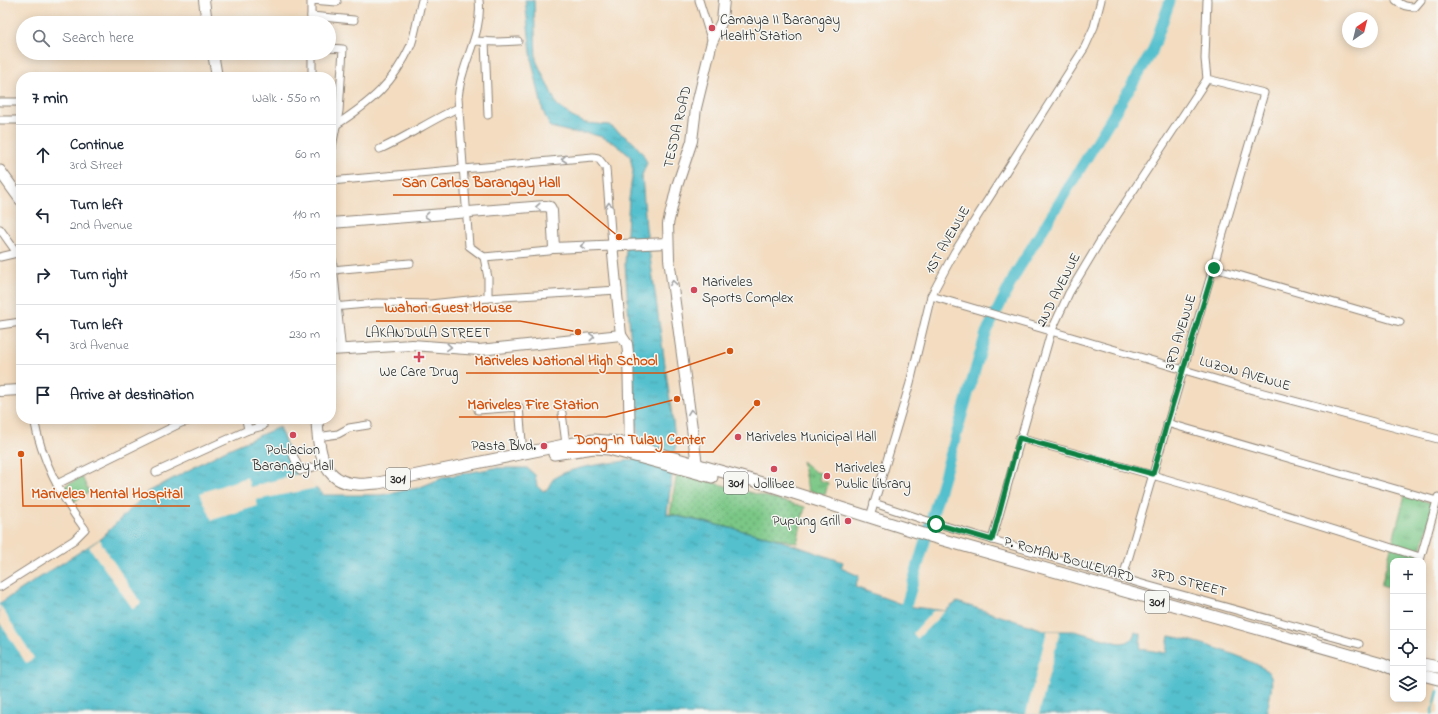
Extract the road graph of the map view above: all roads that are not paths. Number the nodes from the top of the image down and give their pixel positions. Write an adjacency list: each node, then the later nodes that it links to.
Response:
1 (204, 0): 11 (street)
2 (422, 0): 31 (street)
3 (479, 0): 15 (street)
4 (699, 0): 18 (street)
5 (724, 0): 18 (street, TESDA ROAD)
6 (1101, 0): 51 (street, 1ST AVENUE)
7 (1207, 0): 24 (street)
8 (1396, 0): 9 (street)
9 (1421, 0)
10 (337, 2): 12 (street)
11 (206, 16)
12 (311, 16)
13 (336, 20): 14 (street)
14 (354, 20)
15 (474, 41): 16 (street); 27 (street)
16 (485, 41): 17 (street); 28 (street)
17 (518, 41)
18 (712, 42): 40 (street, TESDA ROAD)
19 (336, 48): 31 (street)
20 (214, 60): 22 (street)
21 (312, 60): 23 (street)
22 (216, 72)
23 (312, 72)
24 (1207, 79): 49 (street, 3RD AVENUE); 57 (street, 2ND AVENUE)
25 (0, 102): 26 (street)
26 (16, 102)
27 (458, 108): 32 (street); 33 (street)
28 (488, 115)
29 (0, 120): 30 (street)
30 (16, 120)
31 (336, 125)
32 (380, 149)
33 (464, 169): 35 (street); 37 (street); 41 (street, one-way to 33)
34 (0, 171): 36 (main road)
35 (336, 180)
36 (16, 193)
37 (466, 212): 38 (street, one-way to 38); 42 (street, one-way to 37); 45 (street)
38 (336, 223)
39 (0, 229): 43 (street)
40 (668, 242): 41 (street); 82 (street, TESDA ROAD, one-way to 40)
41 (612, 244): 42 (street, one-way to 42); 50 (street)
42 (554, 248): 45 (street)
43 (16, 249)
44 (16, 254): 46 (street)
45 (484, 256): 52 (street)
46 (0, 257)
47 (410, 263): 48 (street)
48 (336, 266)
49 (1214, 268): 54 (street); 60 (street, 3RD AVENUE)
50 (618, 290): 52 (street); 58 (street)
51 (931, 296): 57 (street, LUZON AVENUE); 88 (street, 1ST AVENUE)
52 (488, 298): 53 (street)
53 (336, 307)
54 (1400, 322)
55 (16, 323): 56 (street)
56 (0, 325)
57 (1051, 332): 60 (street, LUZON AVENUE); 74 (street, 2ND AVENUE)
58 (620, 335): 59 (street, LAKANDULA STREET, one-way to 58); 77 (street)
59 (336, 349)
60 (1184, 369): 65 (street, 3RD AVENUE); 75 (street, LUZON AVENUE)
61 (16, 390): 62 (street)
62 (0, 391)
63 (478, 410): 78 (street)
64 (562, 413): 76 (street)
65 (1167, 423): 84 (street, 3RD AVENUE); 87 (street)
66 (35, 424): 85 (street)
67 (179, 424): 85 (street)
68 (247, 424): 72 (street)
69 (316, 424): 73 (main road, P. ROMAN BOULEVARD / 301)
70 (368, 425): 73 (street)
71 (263, 426): 72 (street)
72 (248, 430): 83 (street)
73 (317, 437): 80 (main road, P. ROMAN BOULEVARD / 301)
74 (1019, 438): 84 (street); 90 (street, 2ND AVENUE)
75 (1438, 439)
76 (566, 444): 77 (main road, P. ROMAN BOULEVARD / 301); 78 (main road, P. ROMAN BOULEVARD / 301)
77 (633, 449): 78 (main road, P. ROMAN BOULEVARD / 301); 81 (main road, P. ROMAN BOULEVARD / 301)
78 (523, 453): 80 (main road, P. ROMAN BOULEVARD / 301)
79 (292, 455): 80 (street)
80 (324, 464)
81 (680, 464): 82 (main road, P. ROMAN BOULEVARD / 301); 86 (main road, P. ROMAN BOULEVARD / 301)
82 (697, 465): 86 (main road, P. ROMAN BOULEVARD / 301)
83 (156, 472)
84 (1153, 474): 91 (street); 93 (street, 3RD AVENUE)
85 (57, 484): 95 (street)
86 (794, 494): 89 (main road, P. ROMAN BOULEVARD / 301)
87 (1437, 499): 92 (street)
88 (874, 503): 89 (street, 1ST AVENUE); 90 (street, 3RD STREET)
89 (870, 517): 96 (main road, P. ROMAN BOULEVARD / 301)
90 (992, 540): 93 (street, 3RD STREET)
91 (1417, 558)
92 (1420, 558)
93 (1123, 577): 94 (street, 3RD STREET)
94 (1146, 585): 96 (street); 97 (street, 3RD STREET)
95 (0, 587)
96 (1137, 596): 98 (main road, P. ROMAN BOULEVARD / 301)
97 (1230, 607): 98 (street); 99 (street, 3RD STREET)
98 (1231, 621): 101 (main road, P. ROMAN BOULEVARD / 301)
99 (1359, 644)
100 (1390, 661): 101 (main road)
101 (1382, 664): 104 (main road, P. ROMAN BOULEVARD / 301)
102 (1426, 665): 103 (main road)
103 (1438, 667)
104 (1390, 668)
105 (1426, 676): 106 (main road)
106 (1438, 679)

